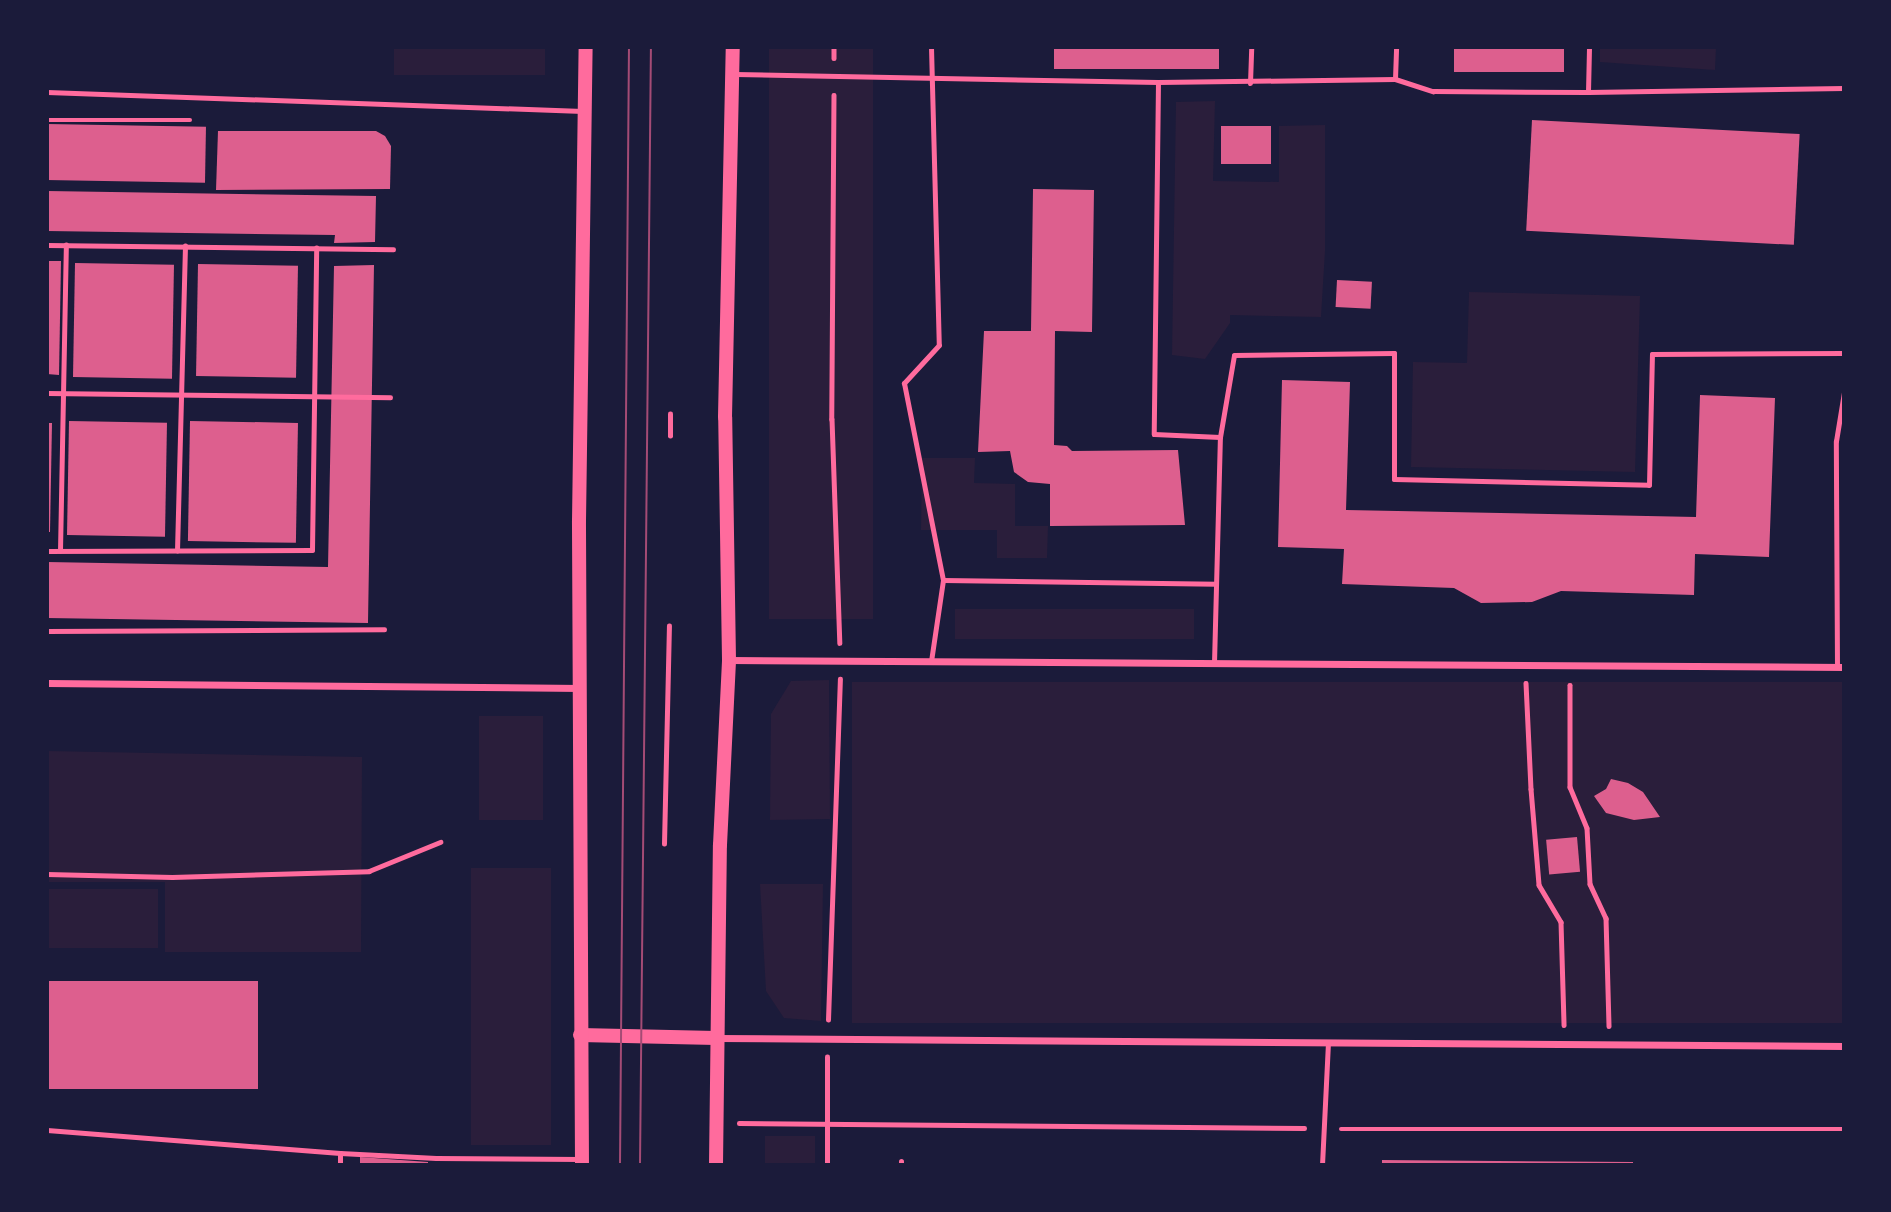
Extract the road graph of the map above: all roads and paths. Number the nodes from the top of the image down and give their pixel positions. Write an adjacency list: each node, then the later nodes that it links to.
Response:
1 (586, 47): 17 (main road)
2 (733, 47): 8 (main road)
3 (834, 47): 9 (path)
4 (931, 47): 11 (lane)
5 (1251, 47): 13 (lane)
6 (1396, 47): 10 (lane)
7 (1589, 47): 16 (lane)
8 (732, 74): 9 (lane); 43 (main road)
9 (834, 79): 11 (lane); 44 (path)
10 (1395, 79): 13 (lane); 16 (lane)
11 (930, 80): 12 (lane); 38 (lane)
12 (1158, 82): 13 (lane); 33 (lane)
13 (1250, 83)
14 (1844, 88): 16 (lane)
15 (47, 92): 17 (lane)
16 (1588, 92)
17 (586, 111): 51 (main road)
18 (47, 245): 19 (path)
19 (66, 245): 20 (path); 26 (path)
20 (185, 246): 21 (path); 27 (path)
21 (316, 248): 22 (path); 29 (path)
22 (393, 248)
23 (1844, 353): 33 (lane)
24 (1844, 392): 30 (lane)
25 (47, 393): 26 (path)
26 (63, 393): 27 (path); 35 (path)
27 (181, 395): 29 (path); 36 (path)
28 (390, 397): 29 (path)
29 (315, 398): 36 (path)
30 (1842, 413): 37 (lane)
31 (670, 414): 32 (path)
32 (670, 436)
33 (1220, 437): 39 (lane)
34 (47, 551): 35 (path)
35 (60, 551): 36 (path)
36 (177, 551)
37 (1841, 573): 49 (lane)
38 (943, 580): 39 (lane); 45 (lane)
39 (1216, 584): 46 (lane)
40 (669, 626): 53 (path)
41 (384, 629): 42 (path)
42 (47, 631)
43 (729, 660): 44 (street); 56 (main road)
44 (841, 660): 45 (street); 57 (path)
45 (931, 661): 46 (street)
46 (1214, 663): 47 (street)
47 (1525, 665): 48 (street); 59 (path)
48 (1570, 665): 49 (street); 60 (path)
49 (1840, 667)
50 (47, 683): 51 (street)
51 (582, 688): 55 (main road)
52 (440, 842): 54 (path)
53 (663, 844)
54 (47, 874)
55 (580, 1035): 56 (main road); 68 (main road)
56 (716, 1038): 57 (street); 62 (main road)
57 (827, 1039): 58 (street); 63 (path)
58 (1328, 1042): 59 (street); 64 (lane)
59 (1565, 1044): 60 (street)
60 (1610, 1044): 61 (street)
61 (1844, 1046)
62 (717, 1123): 63 (path); 70 (main road)
63 (827, 1125): 64 (path); 71 (path)
64 (1325, 1129): 65 (path); 72 (lane)
65 (1844, 1129)
66 (47, 1130): 67 (lane)
67 (340, 1153): 68 (lane); 69 (lane)
68 (582, 1162)
69 (340, 1165)
70 (716, 1165)
71 (827, 1165)
72 (1322, 1165)

